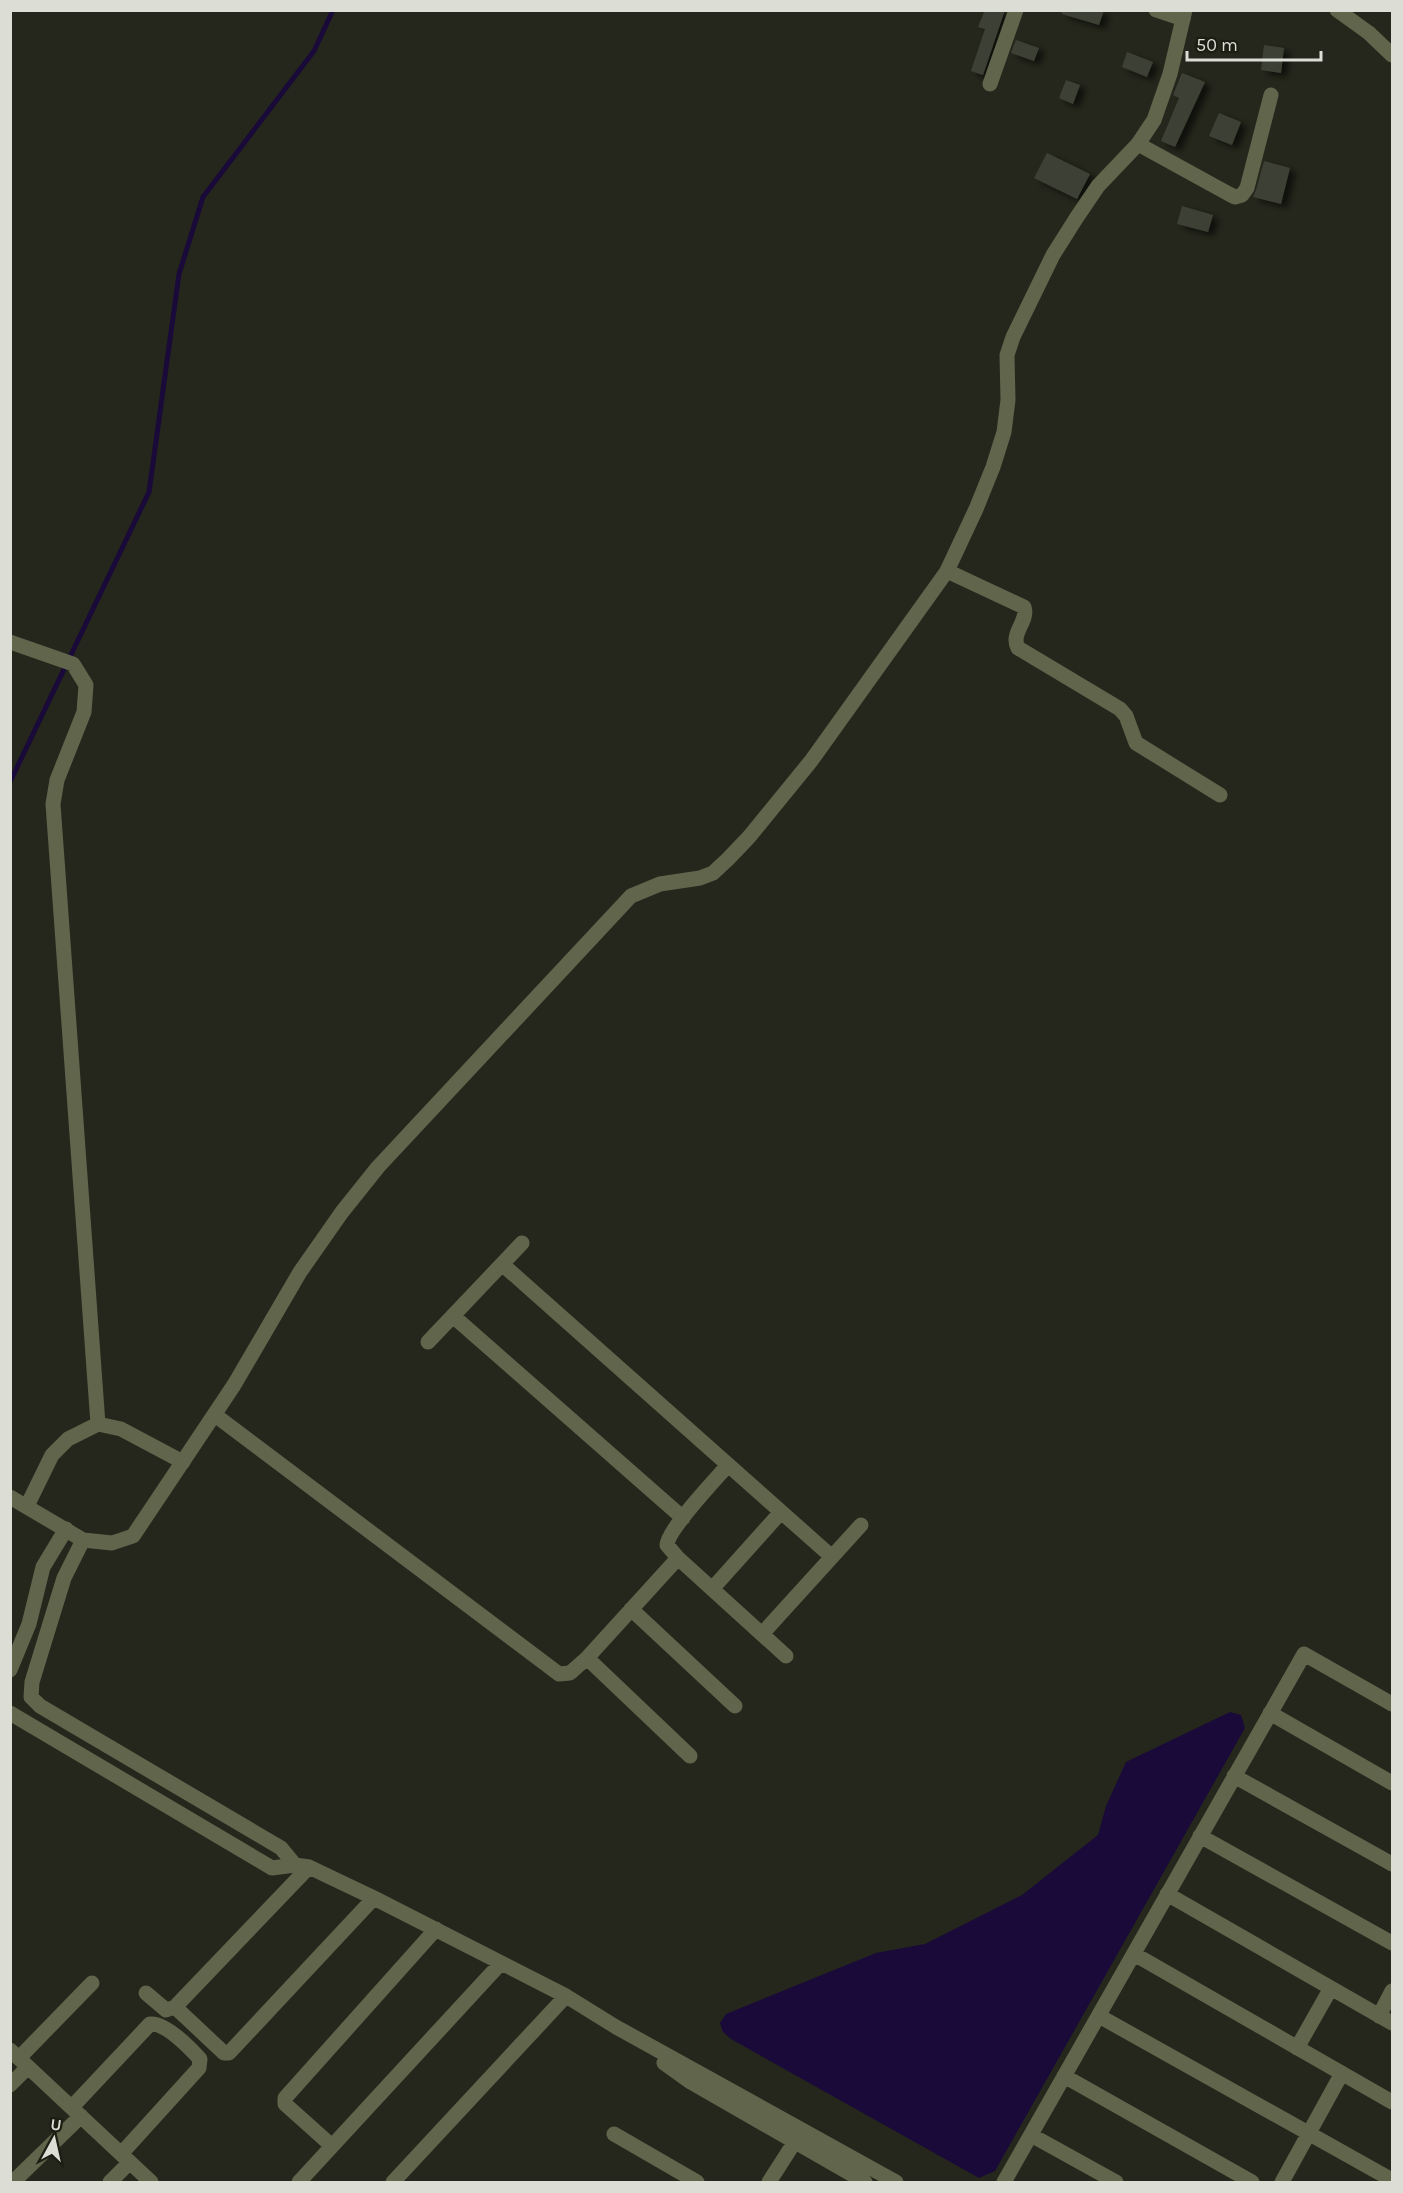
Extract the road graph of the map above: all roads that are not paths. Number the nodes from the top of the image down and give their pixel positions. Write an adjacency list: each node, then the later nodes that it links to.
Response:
1 (1016, 10): 6 (street)
2 (1156, 10): 4 (street)
3 (1337, 10): 5 (street)
4 (1184, 15): 8 (street)
5 (1392, 55)
6 (990, 84)
7 (1271, 95): 8 (street)
8 (1138, 144): 9 (street)
9 (947, 571): 11 (street); 16 (street)
10 (10, 642): 17 (street)
11 (1220, 795)
12 (522, 1243): 13 (street)
13 (502, 1264): 14 (street); 19 (street)
14 (453, 1316): 15 (street); 23 (street)
15 (429, 1342)
16 (215, 1415): 18 (street); 33 (street)
17 (98, 1424): 18 (street); 21 (street)
18 (183, 1462): 26 (street)
19 (728, 1465): 22 (street); 23 (street)
20 (10, 1497): 21 (street)
21 (27, 1506): 25 (street)
22 (781, 1512): 27 (street); 29 (street)
23 (683, 1518): 28 (street)
24 (861, 1525): 27 (street)
25 (66, 1529): 26 (street); 34 (street)
26 (83, 1540): 44 (street)
27 (832, 1557): 31 (street)
28 (678, 1558): 29 (street); 30 (street)
29 (712, 1588): 31 (street)
30 (632, 1609): 33 (street); 36 (street)
31 (762, 1634): 32 (street)
32 (786, 1656)
33 (586, 1658): 39 (street)
34 (10, 1671)
35 (1392, 1704): 38 (street)
36 (735, 1706)
37 (10, 1713): 44 (street)
38 (1270, 1713): 40 (street); 41 (street)
39 (690, 1756)
40 (1234, 1776): 42 (street); 43 (street)
41 (1392, 1783)
42 (1200, 1836): 45 (street); 48 (street)
43 (1392, 1864)
44 (302, 1866): 46 (street); 56 (street)
45 (1167, 1894): 49 (street); 52 (street)
46 (374, 1898): 47 (street); 56 (street)
47 (436, 1929): 50 (street); 71 (street)
48 (1392, 1943)
49 (1134, 1954): 57 (street); 60 (street)
50 (501, 1962): 55 (street); 71 (street)
51 (92, 1983): 61 (street)
52 (1331, 1988): 58 (street); 60 (street)
53 (1392, 1991): 58 (street)
54 (146, 1993): 56 (street)
55 (566, 1996): 59 (street); 78 (street)
56 (175, 2007)
57 (1099, 2016): 63 (street); 67 (street)
58 (1386, 2020)
59 (616, 2027): 70 (street); 82 (street)
60 (1298, 2048): 62 (street)
61 (19, 2058): 64 (street); 66 (street)
62 (1342, 2073): 65 (street); 67 (street)
63 (1064, 2076): 69 (street); 85 (street)
64 (10, 2085)
65 (1392, 2101)
66 (77, 2112): 72 (street); 72 (street); 74 (street)
67 (1309, 2133): 73 (street); 86 (street)
68 (614, 2134): 79 (street)
69 (1031, 2135): 83 (street); 84 (street)
70 (794, 2143): 80 (street); 81 (street)
71 (332, 2146): 77 (street)
72 (126, 2158): 75 (street); 76 (street)
73 (1392, 2180)
74 (14, 2182)
75 (110, 2182)
76 (151, 2182)
77 (299, 2182)
78 (393, 2182)
79 (697, 2182)
80 (769, 2182)
81 (865, 2182)
82 (896, 2182)
83 (1004, 2182)
84 (1116, 2182)
85 (1252, 2182)
86 (1282, 2182)

